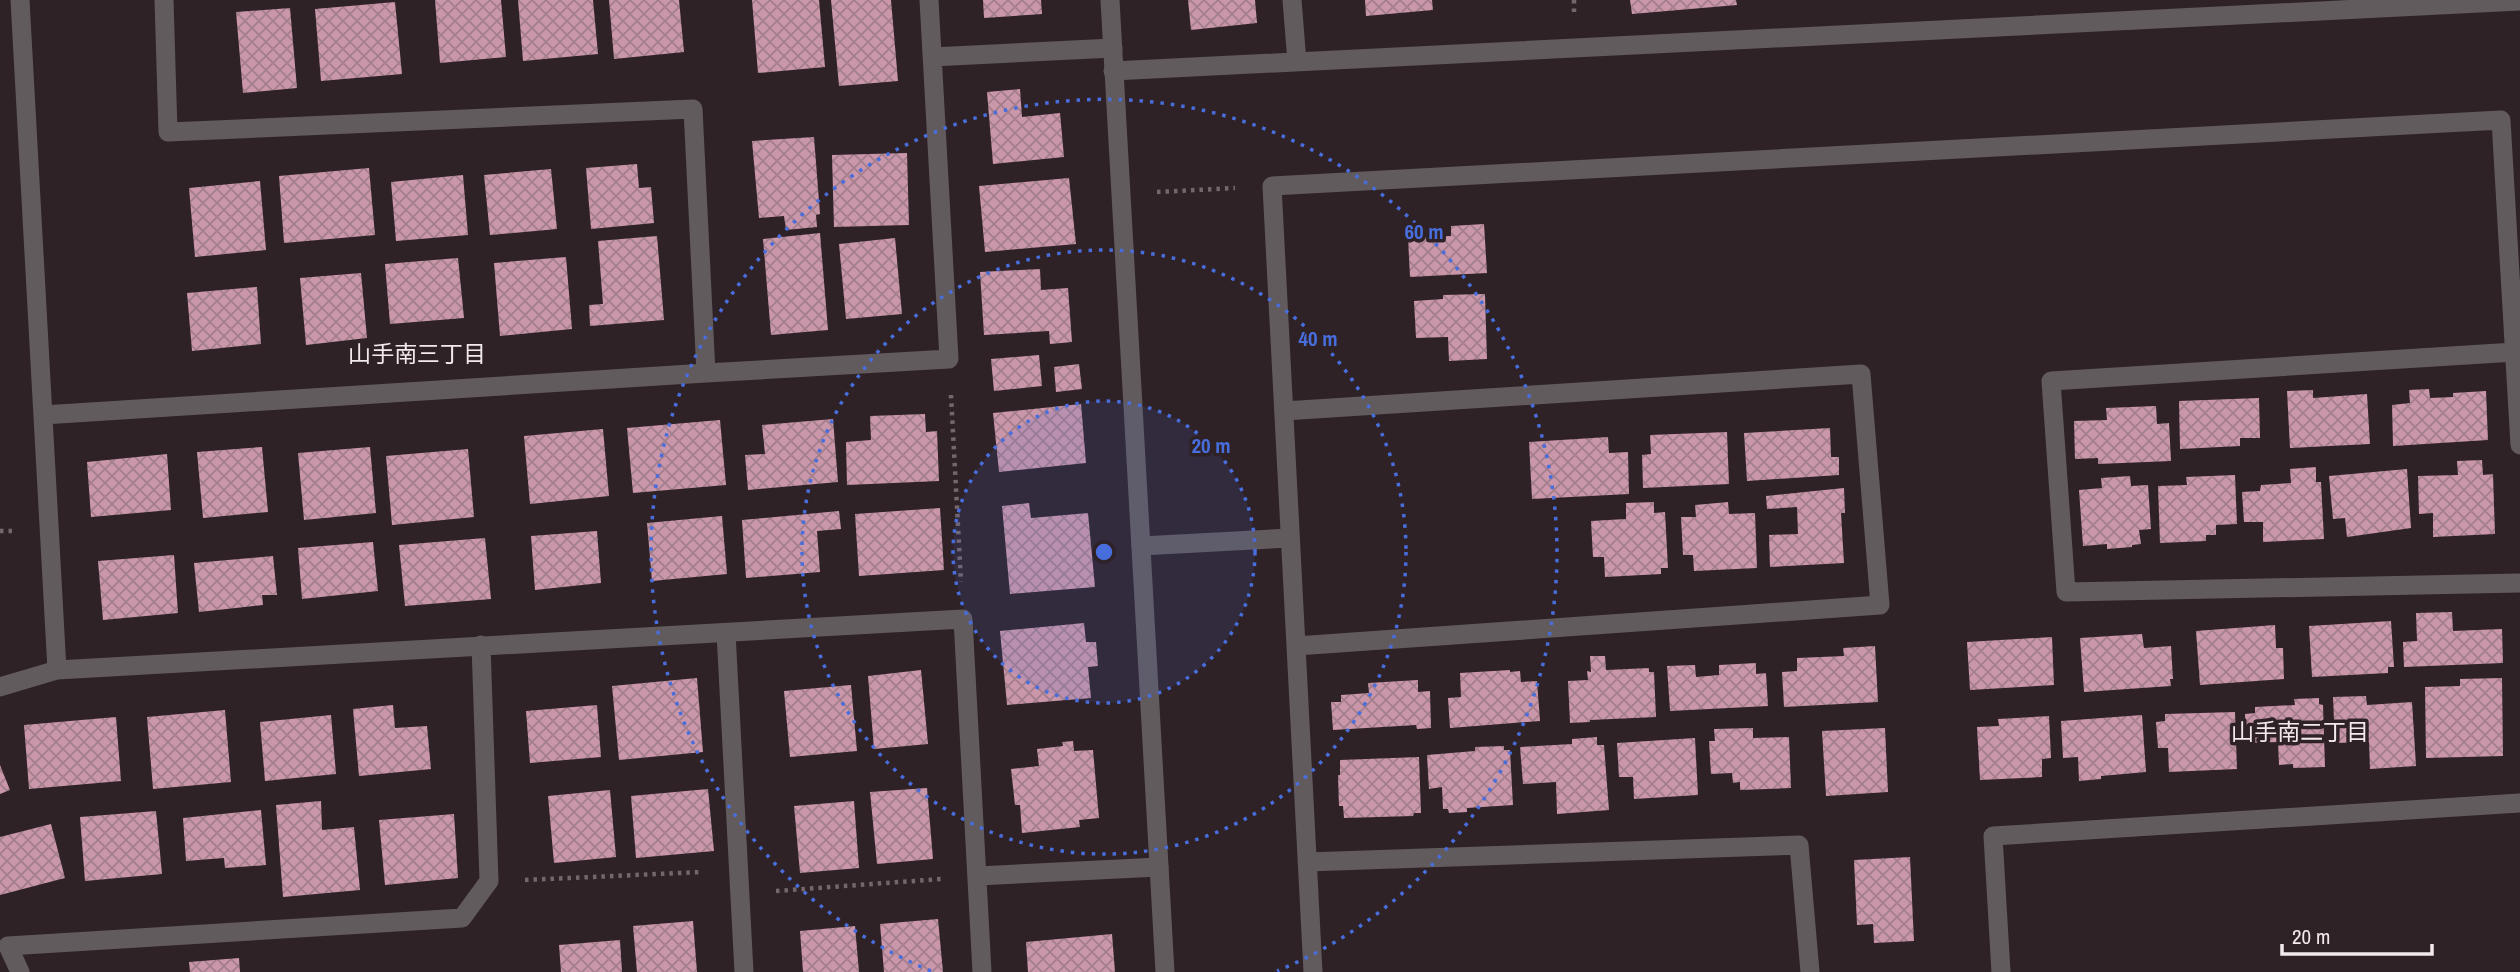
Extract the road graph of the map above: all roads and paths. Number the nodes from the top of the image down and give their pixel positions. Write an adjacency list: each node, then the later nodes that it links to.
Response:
1 (20, 0): 18 (street)
2 (164, 0): 16 (street)
3 (929, 0): 9 (street)
4 (1110, 0): 8 (street)
5 (1292, 0): 10 (street)
6 (2520, 1): 7 (street)
7 (2365, 4): 10 (street)
8 (1113, 48): 9 (street); 11 (street)
9 (932, 57): 15 (street)
10 (1297, 62): 11 (street)
11 (1114, 71): 13 (street)
12 (1272, 186): 13 (path); 14 (street); 17 (street)
13 (1121, 194): 21 (street)
14 (2515, 352): 19 (street); 22 (street)
15 (948, 359): 16 (street); 23 (path)
16 (706, 373): 18 (street)
17 (1283, 411): 20 (street); 26 (street)
18 (43, 415): 27 (street)
19 (2520, 445)
20 (1290, 538): 21 (street); 26 (street)
21 (1141, 546): 31 (street)
22 (2520, 583)
23 (963, 619): 24 (street); 33 (street)
24 (726, 633): 25 (street); 32 (street)
25 (481, 645): 27 (street); 34 (street)
26 (1296, 646): 30 (street)
27 (57, 670): 28 (street)
28 (0, 687)
29 (2520, 803): 42 (street)
30 (1307, 862): 40 (street); 41 (street)
31 (1159, 867): 33 (street); 39 (street)
32 (738, 871): 34 (path); 35 (street)
33 (977, 876): 35 (path); 38 (street)
34 (489, 881): 36 (street)
35 (740, 894): 37 (street)
36 (20, 972)
37 (744, 972)
38 (982, 972)
39 (1165, 972)
40 (1313, 972)
41 (1810, 972)
42 (2001, 972)

